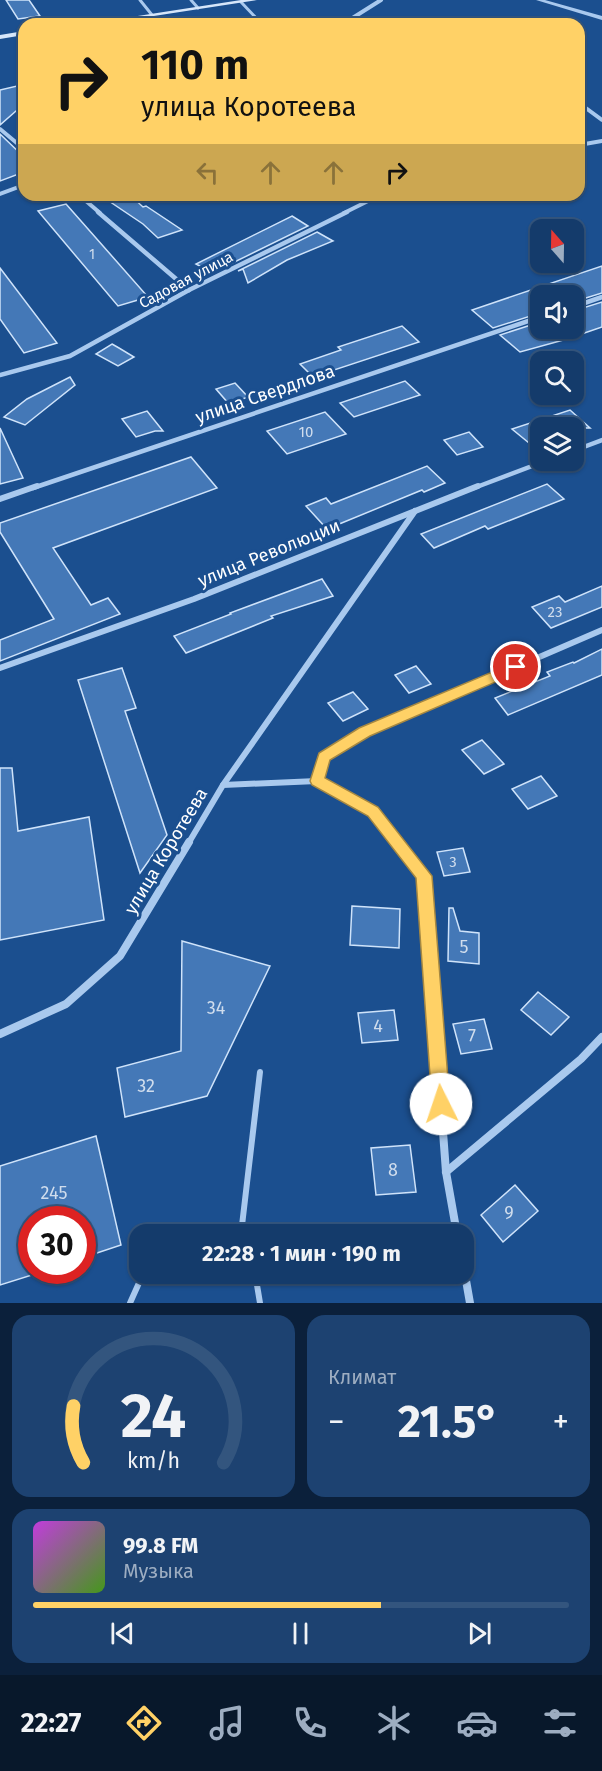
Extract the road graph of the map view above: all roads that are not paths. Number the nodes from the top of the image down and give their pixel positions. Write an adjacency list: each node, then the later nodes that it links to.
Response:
1 (140, 0): 8 (lane)
2 (191, 0): 7 (lane)
3 (254, 0): 6 (main road)
4 (381, 0): 11 (street)
5 (539, 0): 12 (street)
6 (241, 2): 7 (main road); 10 (lane)
7 (198, 8): 8 (main road)
8 (152, 15): 9 (main road)
9 (135, 18)
10 (255, 18)
11 (352, 18)
12 (602, 18)
13 (18, 34): 14 (main road)
14 (0, 37)
15 (585, 107): 16 (street)
16 (602, 120)
17 (0, 129): 19 (street)
18 (602, 141): 20 (street)
19 (18, 144)
20 (585, 144)
21 (18, 187): 22 (street)
22 (0, 194)
23 (87, 201): 25 (street)
24 (368, 201): 25 (street, Садовая улица)
25 (189, 290): 29 (street, Садовая улица)
26 (602, 297): 27 (street)
27 (584, 303)
28 (530, 320): 33 (street, улица Свердлова)
29 (0, 375)
30 (602, 440): 31 (street)
31 (584, 447)
32 (530, 467): 34 (street, улица Революции)
33 (0, 499)
34 (415, 510): 36 (street, улица Революции); 38 (street)
35 (602, 630): 37 (street)
36 (0, 668)
37 (317, 781): 38 (street, улица Коротеева); 42 (street)
38 (223, 785): 39 (street, улица Коротеева)
39 (0, 1034)
40 (602, 1037): 42 (street)
41 (260, 1072): 43 (lane)
42 (446, 1172): 44 (street)
43 (242, 1224)
44 (455, 1224)
45 (139, 1284): 48 (lane)
46 (256, 1284): 49 (lane)
47 (467, 1284): 50 (street)
48 (130, 1303)
49 (260, 1303)
50 (470, 1303)

